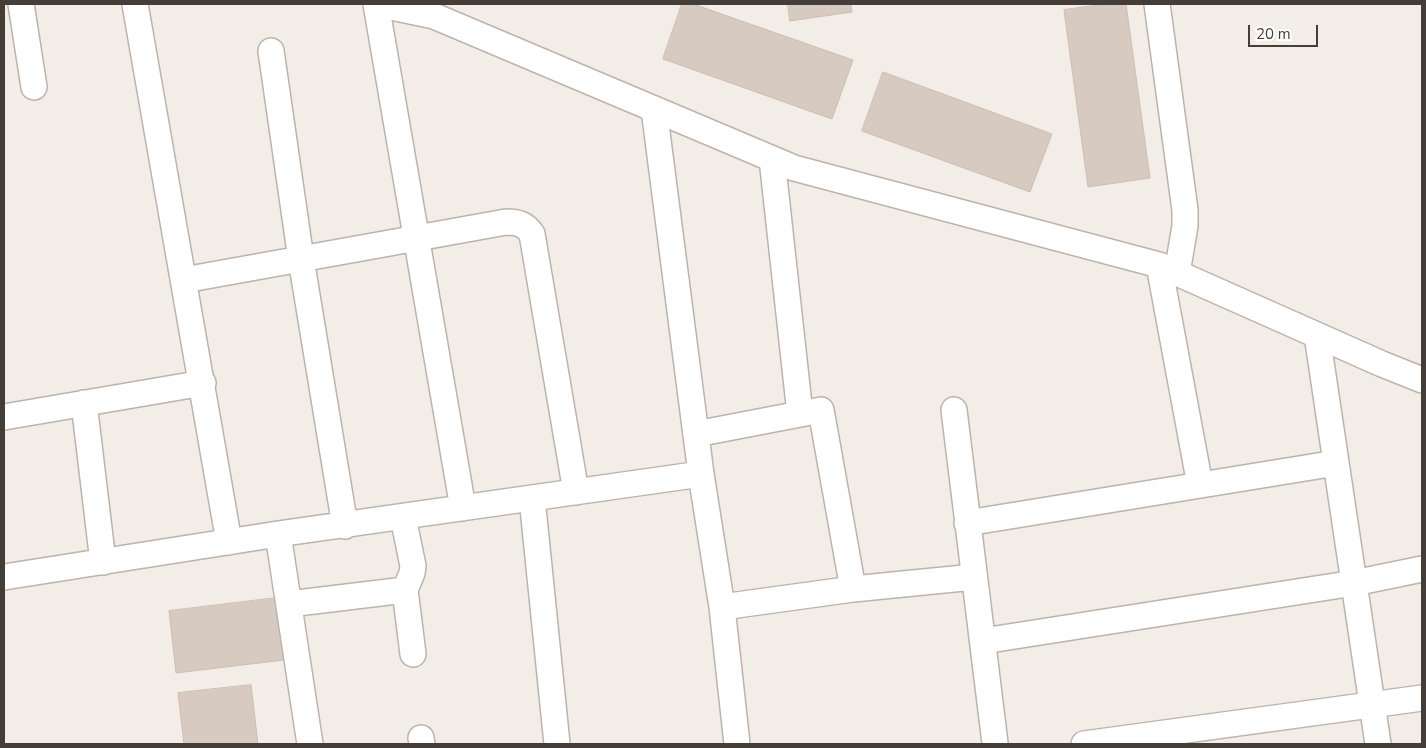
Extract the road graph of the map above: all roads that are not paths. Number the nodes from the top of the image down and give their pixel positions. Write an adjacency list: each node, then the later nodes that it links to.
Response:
1 (20, 4): 7 (street)
2 (135, 4): 13 (street)
3 (376, 4): 5 (street); 10 (street)
4 (1157, 4): 12 (street)
5 (435, 10): 8 (street)
6 (271, 51): 11 (street)
7 (34, 87)
8 (654, 109): 9 (street); 21 (street)
9 (772, 159): 12 (street); 19 (street)
10 (416, 238): 11 (street); 25 (street); 27 (street)
11 (301, 259): 13 (street); 30 (street)
12 (1168, 269): 14 (street); 24 (street)
13 (184, 280): 16 (street)
14 (1317, 336): 15 (street); 22 (street)
15 (1422, 380)
16 (202, 383): 17 (street); 32 (street)
17 (84, 403): 20 (street); 33 (street)
18 (954, 410): 29 (street)
19 (800, 414): 21 (street); 38 (street)
20 (4, 417)
21 (696, 434): 23 (street)
22 (1336, 463): 24 (street); 37 (street)
23 (701, 474): 25 (street); 41 (street)
24 (1200, 485): 29 (street)
25 (576, 492): 26 (street)
26 (532, 498): 27 (street); 48 (street)
27 (463, 508): 28 (street)
28 (404, 517): 30 (street); 39 (street)
29 (967, 522): 36 (street)
30 (345, 526): 31 (street)
31 (278, 534): 32 (street); 40 (street)
32 (229, 542): 33 (street)
33 (103, 562): 35 (street)
34 (1422, 569): 37 (street)
35 (4, 577)
36 (974, 577): 38 (street); 42 (street)
37 (1354, 583): 42 (street); 45 (street)
38 (853, 589): 41 (street)
39 (405, 590): 40 (street); 43 (street)
40 (288, 604): 47 (street)
41 (722, 606): 49 (street)
42 (983, 642): 46 (street)
43 (412, 654)
44 (1422, 698): 45 (street)
45 (1372, 705): 50 (street); 51 (street)
46 (995, 743)
47 (310, 744)
48 (558, 744)
49 (737, 744)
50 (1084, 744)
51 (1378, 744)

